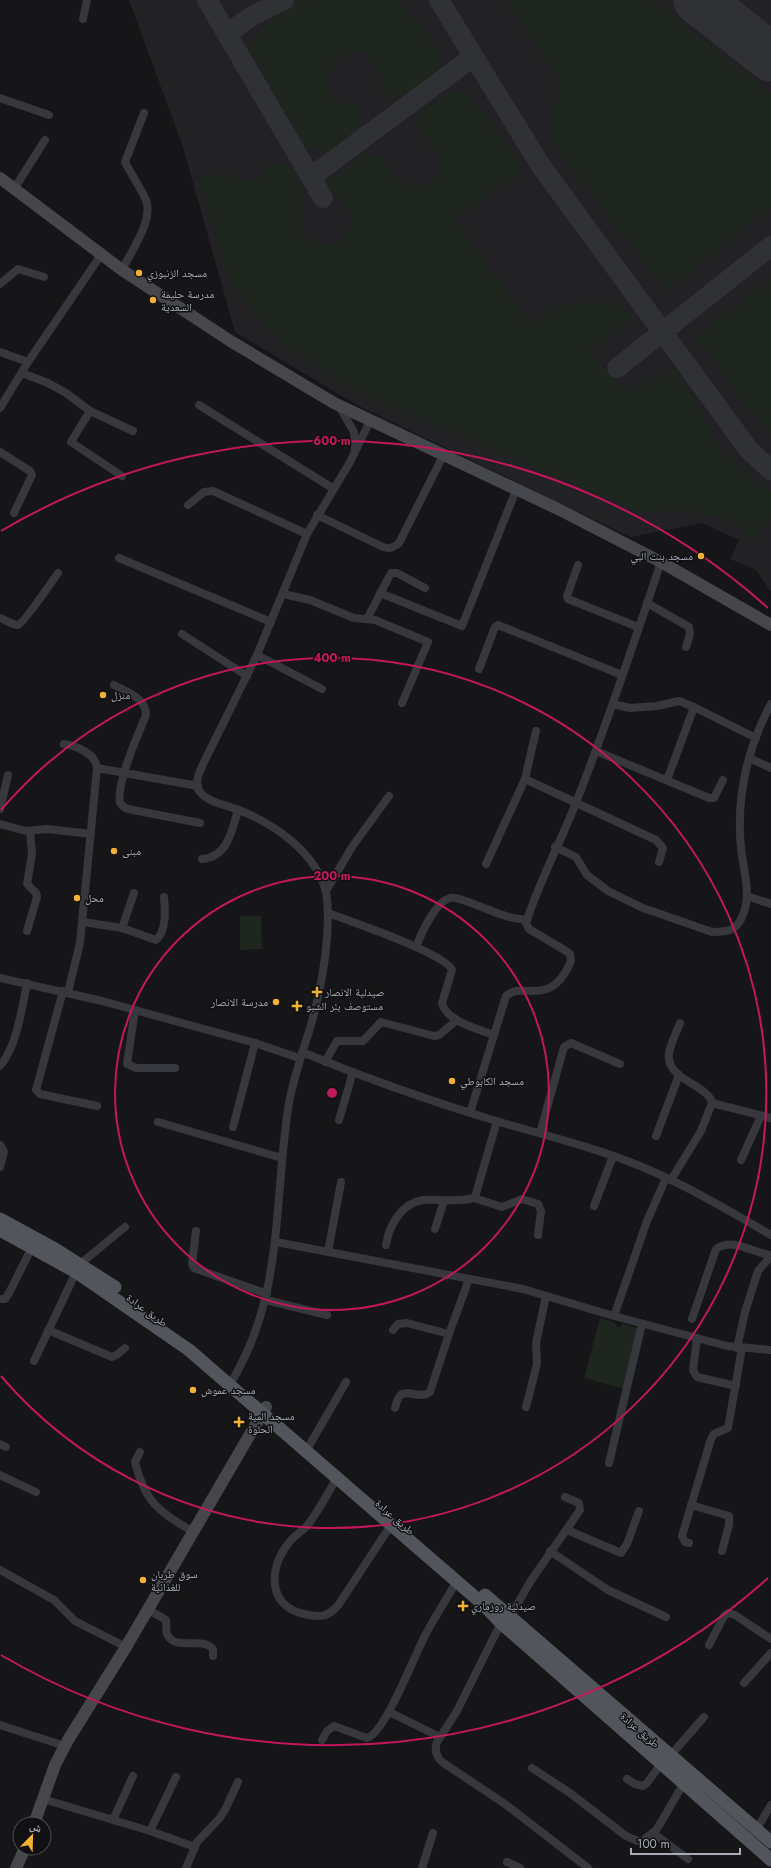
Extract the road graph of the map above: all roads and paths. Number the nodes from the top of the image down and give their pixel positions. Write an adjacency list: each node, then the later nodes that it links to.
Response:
1 (87, 0): 2 (street)
2 (83, 19)
3 (0, 98): 5 (street)
4 (144, 113): 10 (street)
5 (49, 115)
6 (45, 140): 8 (street)
7 (0, 178): 8 (main road)
8 (14, 189): 9 (main road)
9 (101, 255): 10 (main road); 14 (street)
10 (122, 270): 17 (main road)
11 (44, 277): 12 (street)
12 (0, 284)
13 (0, 352): 14 (street)
14 (28, 362): 15 (street)
15 (22, 372): 18 (street); 19 (street)
16 (199, 405): 26 (street)
17 (339, 406): 20 (main road); 23 (street)
18 (0, 408)
19 (90, 411): 21 (street); 25 (street)
20 (370, 421): 23 (street); 24 (main road)
21 (133, 431)
22 (0, 452): 29 (street)
23 (355, 453): 26 (street)
24 (443, 456): 27 (main road); 30 (street)
25 (122, 476)
26 (334, 489): 30 (street)
27 (516, 490): 33 (main road); 37 (street)
28 (188, 505): 31 (street)
29 (14, 513)
30 (317, 515): 31 (street)
31 (307, 534): 38 (street)
32 (119, 558): 42 (street)
33 (661, 562): 39 (street); 43 (main road)
34 (578, 565): 44 (street)
35 (58, 573): 40 (street)
36 (425, 588): 37 (street)
37 (380, 593): 41 (street)
38 (283, 594): 41 (street); 42 (street)
39 (647, 603): 44 (street); 46 (street)
40 (0, 618)
41 (367, 619): 53 (street)
42 (271, 622): 47 (street)
43 (771, 625)
44 (638, 627): 49 (street)
45 (182, 634): 50 (street)
46 (686, 647)
47 (257, 656): 50 (street); 52 (street)
48 (479, 669): 49 (street)
49 (622, 675): 54 (street)
50 (246, 676): 69 (street)
51 (114, 686): 64 (street)
52 (322, 689)
53 (402, 703)
54 (613, 704): 56 (street); 60 (street)
55 (771, 704): 58 (street)
56 (694, 707): 58 (street); 67 (street)
57 (536, 731): 66 (street)
58 (756, 738): 61 (street)
59 (64, 744): 62 (street)
60 (596, 751): 67 (street); 71 (street)
61 (749, 758): 63 (street); 84 (street)
62 (97, 768): 64 (street); 77 (street)
63 (771, 768)
64 (125, 772): 69 (street); 74 (street)
65 (8, 775): 72 (street)
66 (525, 779): 71 (street); 81 (street)
67 (667, 780): 68 (street)
68 (722, 780)
69 (198, 786): 73 (street)
70 (389, 796): 82 (street)
71 (576, 802): 78 (street); 80 (street)
72 (0, 809)
73 (238, 810): 79 (street); 82 (street)
74 (200, 823)
75 (0, 824): 76 (street)
76 (30, 831): 77 (street); 91 (street)
77 (91, 834): 89 (street)
78 (555, 846): 84 (street); 88 (street)
79 (202, 859)
80 (659, 862)
81 (486, 864)
82 (326, 892): 87 (street)
83 (134, 893): 90 (street)
84 (747, 896): 86 (street)
85 (164, 897): 90 (street)
86 (771, 904)
87 (328, 913): 92 (street); 101 (street)
88 (527, 920): 92 (street); 99 (street)
89 (83, 922): 90 (street); 95 (street)
90 (122, 928)
91 (27, 931)
92 (416, 947): 97 (street)
93 (0, 978): 94 (street)
94 (27, 983): 95 (street); 104 (street)
95 (66, 992): 96 (street); 109 (street)
96 (135, 1010): 100 (street); 105 (street)
97 (457, 1020): 99 (street); 102 (street)
98 (680, 1023): 107 (street)
99 (493, 1035): 110 (street)
100 (255, 1043): 101 (street); 116 (street)
101 (301, 1055): 102 (street); 121 (street)
102 (325, 1062): 106 (street)
103 (620, 1064): 117 (street)
104 (0, 1066)
105 (175, 1068)
106 (353, 1072): 110 (street); 113 (street)
107 (679, 1075): 108 (street); 118 (street)
108 (712, 1103): 111 (street); 124 (street)
109 (97, 1106)
110 (470, 1113): 114 (street)
111 (761, 1116): 112 (street); 122 (street)
112 (771, 1118)
113 (339, 1120)
114 (497, 1121): 117 (street); 126 (street)
115 (158, 1122): 121 (street)
116 (233, 1127)
117 (540, 1133): 120 (street)
118 (656, 1136)
119 (0, 1145): 123 (street)
120 (613, 1156): 124 (street); 128 (street)
121 (282, 1158): 136 (street)
122 (741, 1160)
123 (0, 1167)
124 (669, 1179): 135 (street); 147 (street)
125 (341, 1182): 139 (street)
126 (474, 1198): 127 (street); 134 (street)
127 (444, 1201): 132 (street); 137 (street)
128 (594, 1206)
129 (0, 1219): 141 (main road, طريق عرادة)
130 (125, 1227): 141 (street)
131 (0, 1230): 138 (main road, طريق عرادة)
132 (435, 1230)
133 (196, 1231): 144 (street)
134 (538, 1235)
135 (771, 1235)
136 (276, 1242): 139 (street); 144 (street)
137 (386, 1245)
138 (32, 1247): 141 (main road, طريق عرادة); 145 (street)
139 (328, 1252): 142 (street)
140 (771, 1256): 148 (street); 155 (street)
141 (78, 1268): 150 (street); 158 (main road, طريق عرادة)
142 (469, 1279): 143 (street); 152 (street)
143 (546, 1296): 147 (street); 161 (street)
144 (266, 1297): 146 (street); 158 (street)
145 (0, 1299)
146 (327, 1315)
147 (614, 1316): 149 (street)
148 (692, 1319)
149 (642, 1324): 153 (street); 166 (street)
150 (48, 1330): 154 (street); 157 (street)
151 (393, 1330): 152 (street)
152 (449, 1334): 162 (street)
153 (697, 1338): 155 (street); 160 (street)
154 (125, 1348)
155 (740, 1348): 156 (street); 160 (street)
156 (771, 1350)
157 (34, 1361)
158 (231, 1381): 163 (main road, طريق عرادة)
159 (346, 1382): 164 (street)
160 (736, 1386): 171 (street)
161 (526, 1407)
162 (395, 1408)
163 (263, 1410): 164 (main road, طريق عرادة); 168 (main road, طريق عرادة); 175 (main road)
164 (309, 1446): 183 (main road, طريق عرادة)
165 (140, 1452): 175 (street)
166 (609, 1463)
167 (0, 1475): 169 (street)
168 (337, 1478): 173 (main road, طريق عرادة); 173 (street)
169 (36, 1492)
170 (565, 1497): 174 (street)
171 (691, 1505): 176 (street); 178 (street)
172 (639, 1511): 174 (street)
173 (391, 1525): 180 (main road, طريق عرادة)
174 (567, 1530): 177 (street)
175 (192, 1531): 181 (main road)
176 (689, 1544)
177 (550, 1551): 182 (street); 183 (street)
178 (722, 1551)
179 (0, 1570): 186 (street)
180 (457, 1582): 183 (main road, طريق عرادة); 190 (street)
181 (147, 1609): 186 (main road); 188 (street)
182 (666, 1617)
183 (506, 1620): 193 (street); 196 (main road, طريق عرادة)
184 (771, 1639): 185 (street)
185 (709, 1645)
186 (126, 1647): 195 (main road)
187 (771, 1653): 189 (street)
188 (213, 1656)
189 (744, 1683)
190 (389, 1712): 193 (street); 194 (street)
191 (704, 1717): 196 (street)
192 (0, 1725): 195 (street)
193 (440, 1737): 222 (street)
194 (322, 1740)
195 (65, 1746): 204 (main road)
196 (665, 1760): 200 (street); 201 (main road, طريق عرادة)
197 (532, 1768): 211 (street)
198 (133, 1776): 207 (street)
199 (176, 1777): 209 (street)
200 (627, 1779)
201 (687, 1779): 203 (main road, طريق عرادة); 211 (street)
202 (238, 1782): 213 (street)
203 (702, 1792): 208 (main road, طريق عرادة); 216 (main road)
204 (43, 1798): 206 (main road); 207 (street)
205 (771, 1805): 208 (street)
206 (37, 1816)
207 (113, 1820): 209 (street)
208 (756, 1830): 212 (main road, طريق عرادة)
209 (150, 1831): 213 (street)
210 (433, 1833): 220 (street)
211 (653, 1833): 215 (street)
212 (771, 1842)
213 (195, 1847): 219 (street)
214 (21, 1856): 218 (main road)
215 (688, 1859)
216 (771, 1860)
217 (507, 1862): 221 (street)
218 (16, 1868)
219 (186, 1868)
220 (422, 1868)
221 (520, 1868)
222 (588, 1868)

